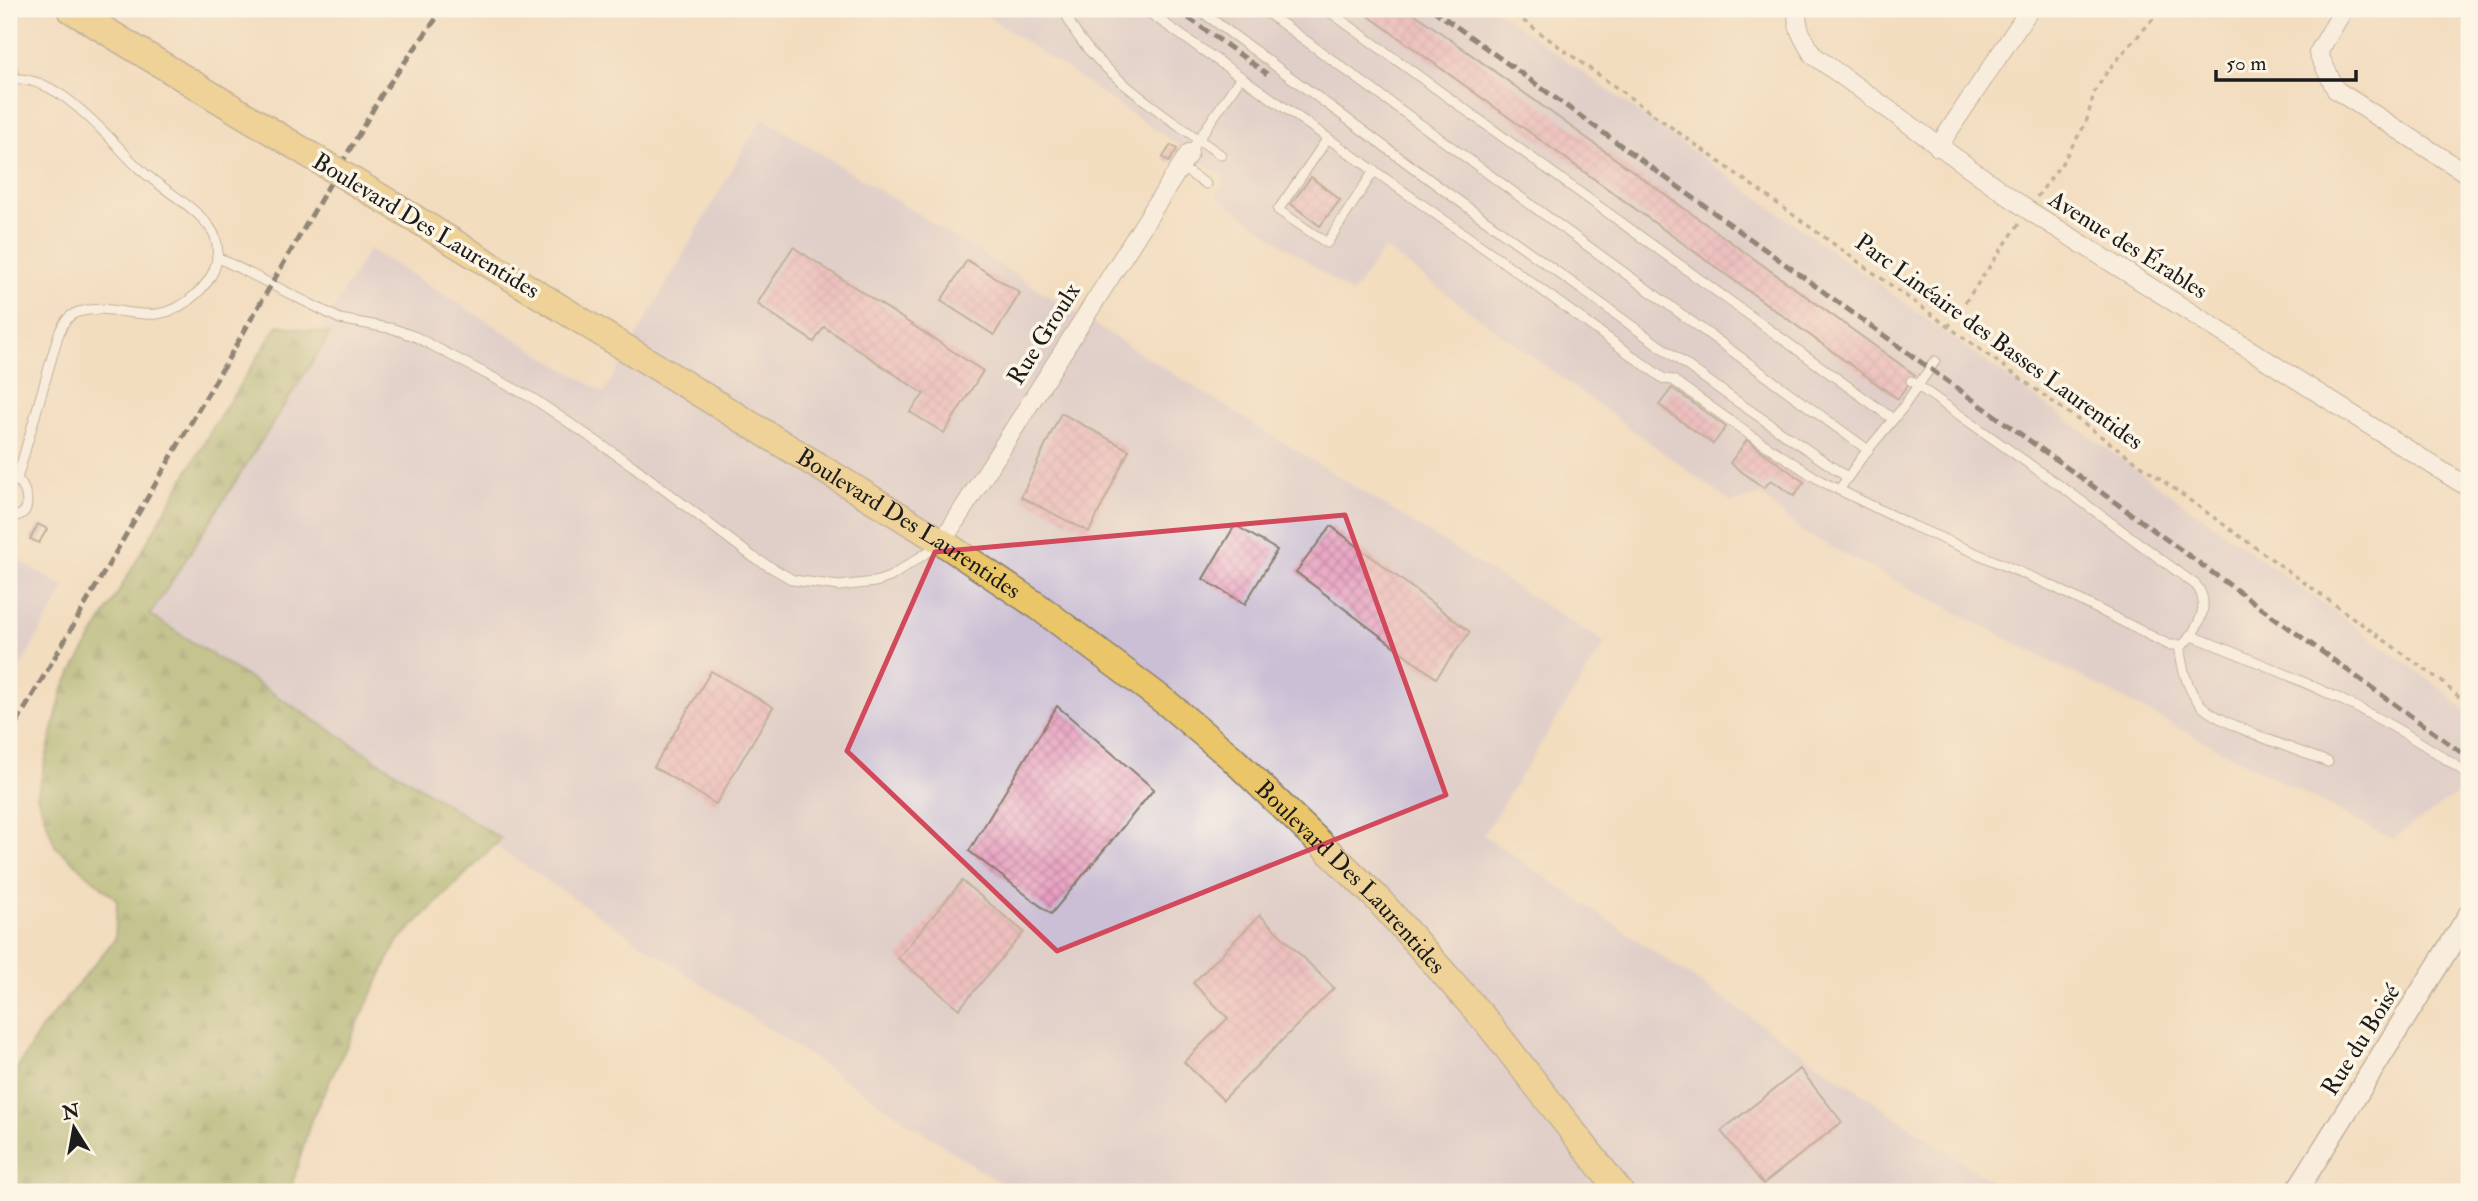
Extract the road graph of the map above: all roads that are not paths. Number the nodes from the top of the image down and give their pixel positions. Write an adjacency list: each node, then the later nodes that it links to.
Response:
1 (71, 9): 31 (main road, Boulevard Des Laurentides, bridge)
2 (1065, 9): 15 (lane)
3 (1144, 9): 11 (lane)
4 (1198, 9): 25 (lane)
5 (1262, 9): 24 (lane)
6 (1326, 9): 23 (lane)
7 (1798, 9): 14 (street, Avenue des Érables)
8 (2031, 9): 14 (street)
9 (2344, 9): 18 (street)
10 (9, 72): 12 (street)
11 (1241, 77): 13 (lane); 15 (lane)
12 (9, 79): 20 (lane)
13 (1328, 138): 17 (lane); 17 (lane)
14 (1938, 147): 28 (street, Avenue des Érables)
15 (1189, 153): 16 (lane); 19 (lane); 31 (street, Rue Groulx)
16 (1221, 155)
17 (1374, 171): 29 (lane)
18 (2469, 175)
19 (1206, 184)
20 (217, 257): 26 (lane); 31 (lane)
21 (1935, 361): 22 (lane)
22 (1914, 384): 23 (lane); 32 (lane)
23 (1893, 419): 24 (lane)
24 (1868, 450): 25 (lane)
25 (1847, 477): 29 (lane)
26 (17, 479): 27 (lane); 30 (lane)
27 (9, 486)
28 (2469, 488)
29 (1839, 490): 33 (lane)
30 (9, 515)
31 (942, 542): 37 (main road, Boulevard Des Laurentides)
32 (2190, 635): 33 (lane); 35 (lane)
33 (2179, 645): 34 (lane)
34 (2328, 762)
35 (2469, 775)
36 (2469, 915): 38 (street, Rue du Boisé)
37 (1620, 1192)
38 (2296, 1192)

